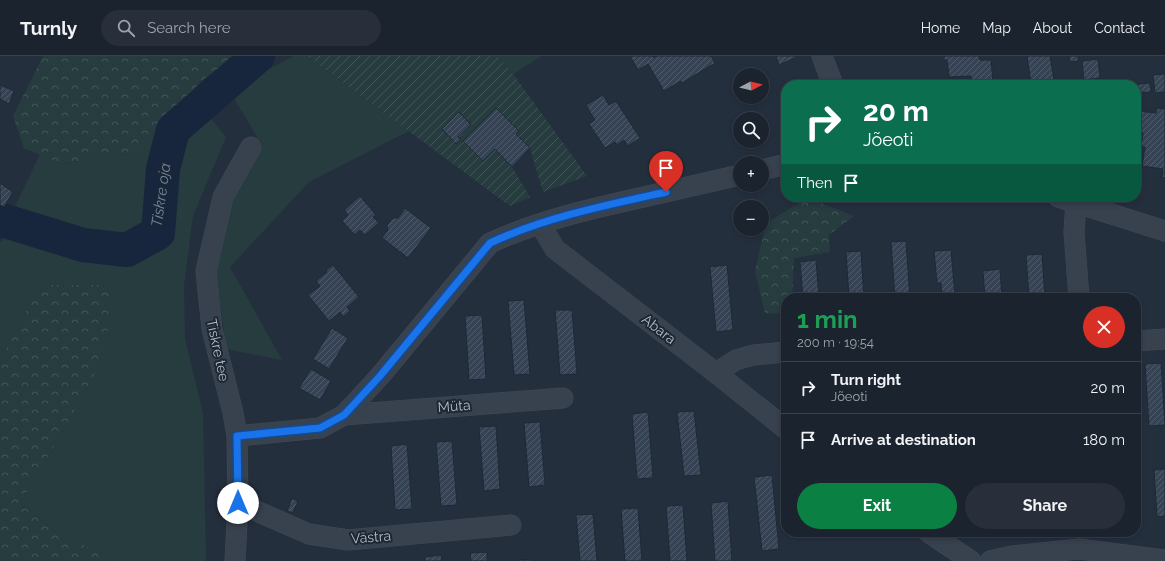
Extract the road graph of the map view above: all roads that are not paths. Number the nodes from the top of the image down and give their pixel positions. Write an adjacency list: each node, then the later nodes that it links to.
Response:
1 (822, 56): 2 (street)
2 (831, 80)
3 (251, 147): 19 (street, Tiskre tee)
4 (781, 165): 5 (street)
5 (769, 168)
6 (733, 177): 9 (street)
7 (1067, 202): 11 (street)
8 (1073, 202): 10 (street)
9 (540, 224): 15 (street, Abara); 17 (street)
10 (1165, 231)
11 (1078, 293)
12 (1165, 338): 13 (street)
13 (1141, 340)
14 (781, 352): 15 (street)
15 (716, 373): 18 (street, Abara)
16 (563, 398): 17 (street, Müta)
17 (344, 415): 19 (street)
18 (781, 425)
19 (237, 436): 20 (street, Tiskre tee)
20 (238, 503): 21 (street, Västra); 24 (street, Tiskre tee)
21 (511, 525)
22 (935, 537): 25 (street)
23 (1165, 560): 26 (street)
24 (235, 561)
25 (971, 561)
26 (990, 561)

